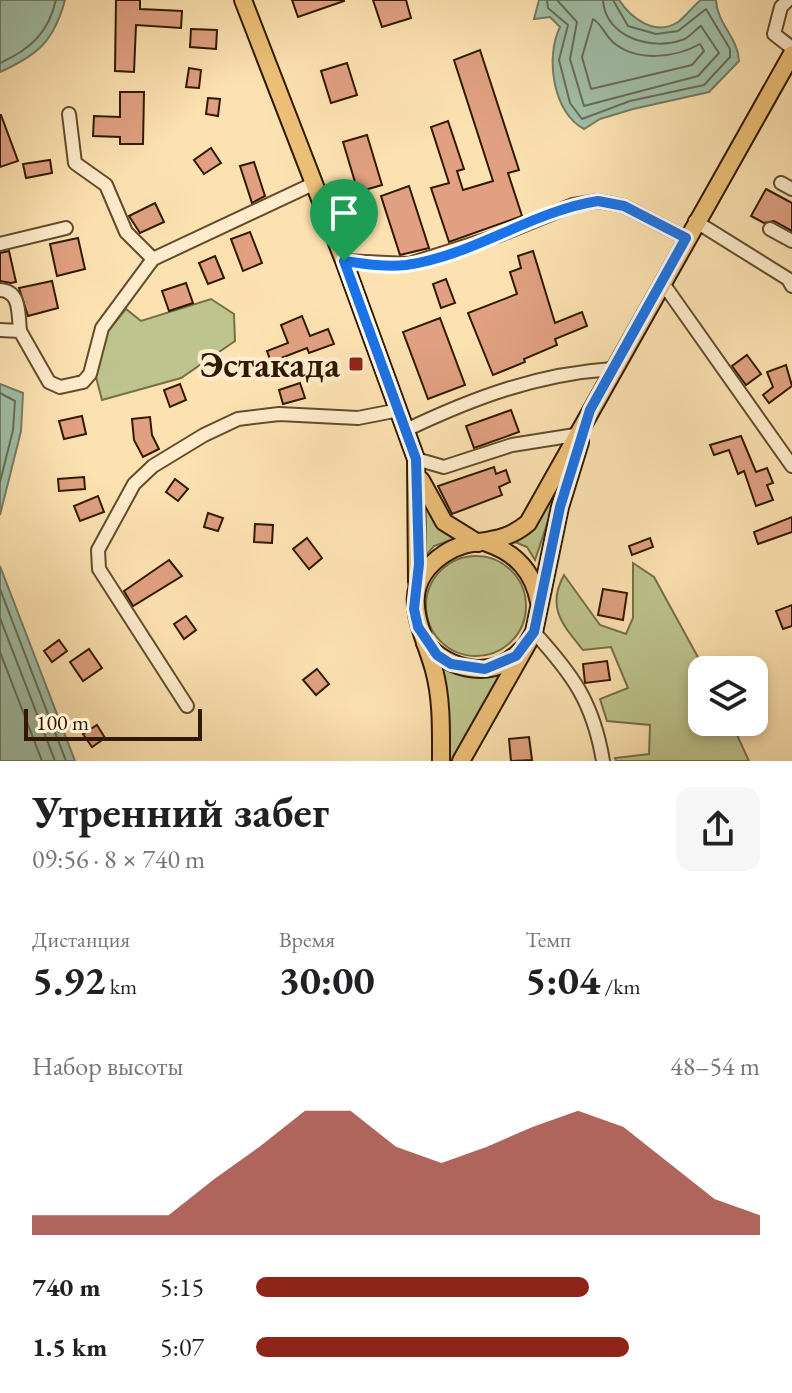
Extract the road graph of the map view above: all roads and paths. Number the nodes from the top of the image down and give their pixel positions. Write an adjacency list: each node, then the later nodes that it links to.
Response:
1 (243, 0): 5 (main road)
2 (788, 0): 3 (street)
3 (791, 59): 6 (main road)
4 (69, 114): 12 (street)
5 (315, 183): 12 (street); 13 (main road)
6 (695, 221): 9 (main road); 15 (street)
7 (66, 228): 11 (street)
8 (770, 229): 10 (street)
9 (686, 238): 13 (street); 14 (main road)
10 (792, 241)
11 (0, 244)
12 (153, 259): 18 (street)
13 (344, 261): 20 (main road)
14 (662, 282): 19 (main road); 24 (street)
15 (791, 282)
16 (0, 290): 18 (street)
17 (0, 330): 18 (street)
18 (20, 331)
19 (612, 369): 21 (main road); 22 (street)
20 (399, 410): 22 (main road); 31 (street)
21 (590, 410): 23 (main road); 28 (main road)
22 (406, 430): 25 (main road)
23 (575, 435): 25 (street); 26 (main road)
24 (792, 466)
25 (417, 467): 26 (main road); 27 (main road)
26 (481, 543): 27 (main road); 28 (main road)
27 (416, 592): 29 (main road)
28 (540, 606): 30 (main road)
29 (418, 627): 30 (main road); 32 (main road)
30 (531, 638): 33 (main road); 34 (street)
31 (187, 706)
32 (441, 761)
33 (461, 761)
34 (603, 761)

